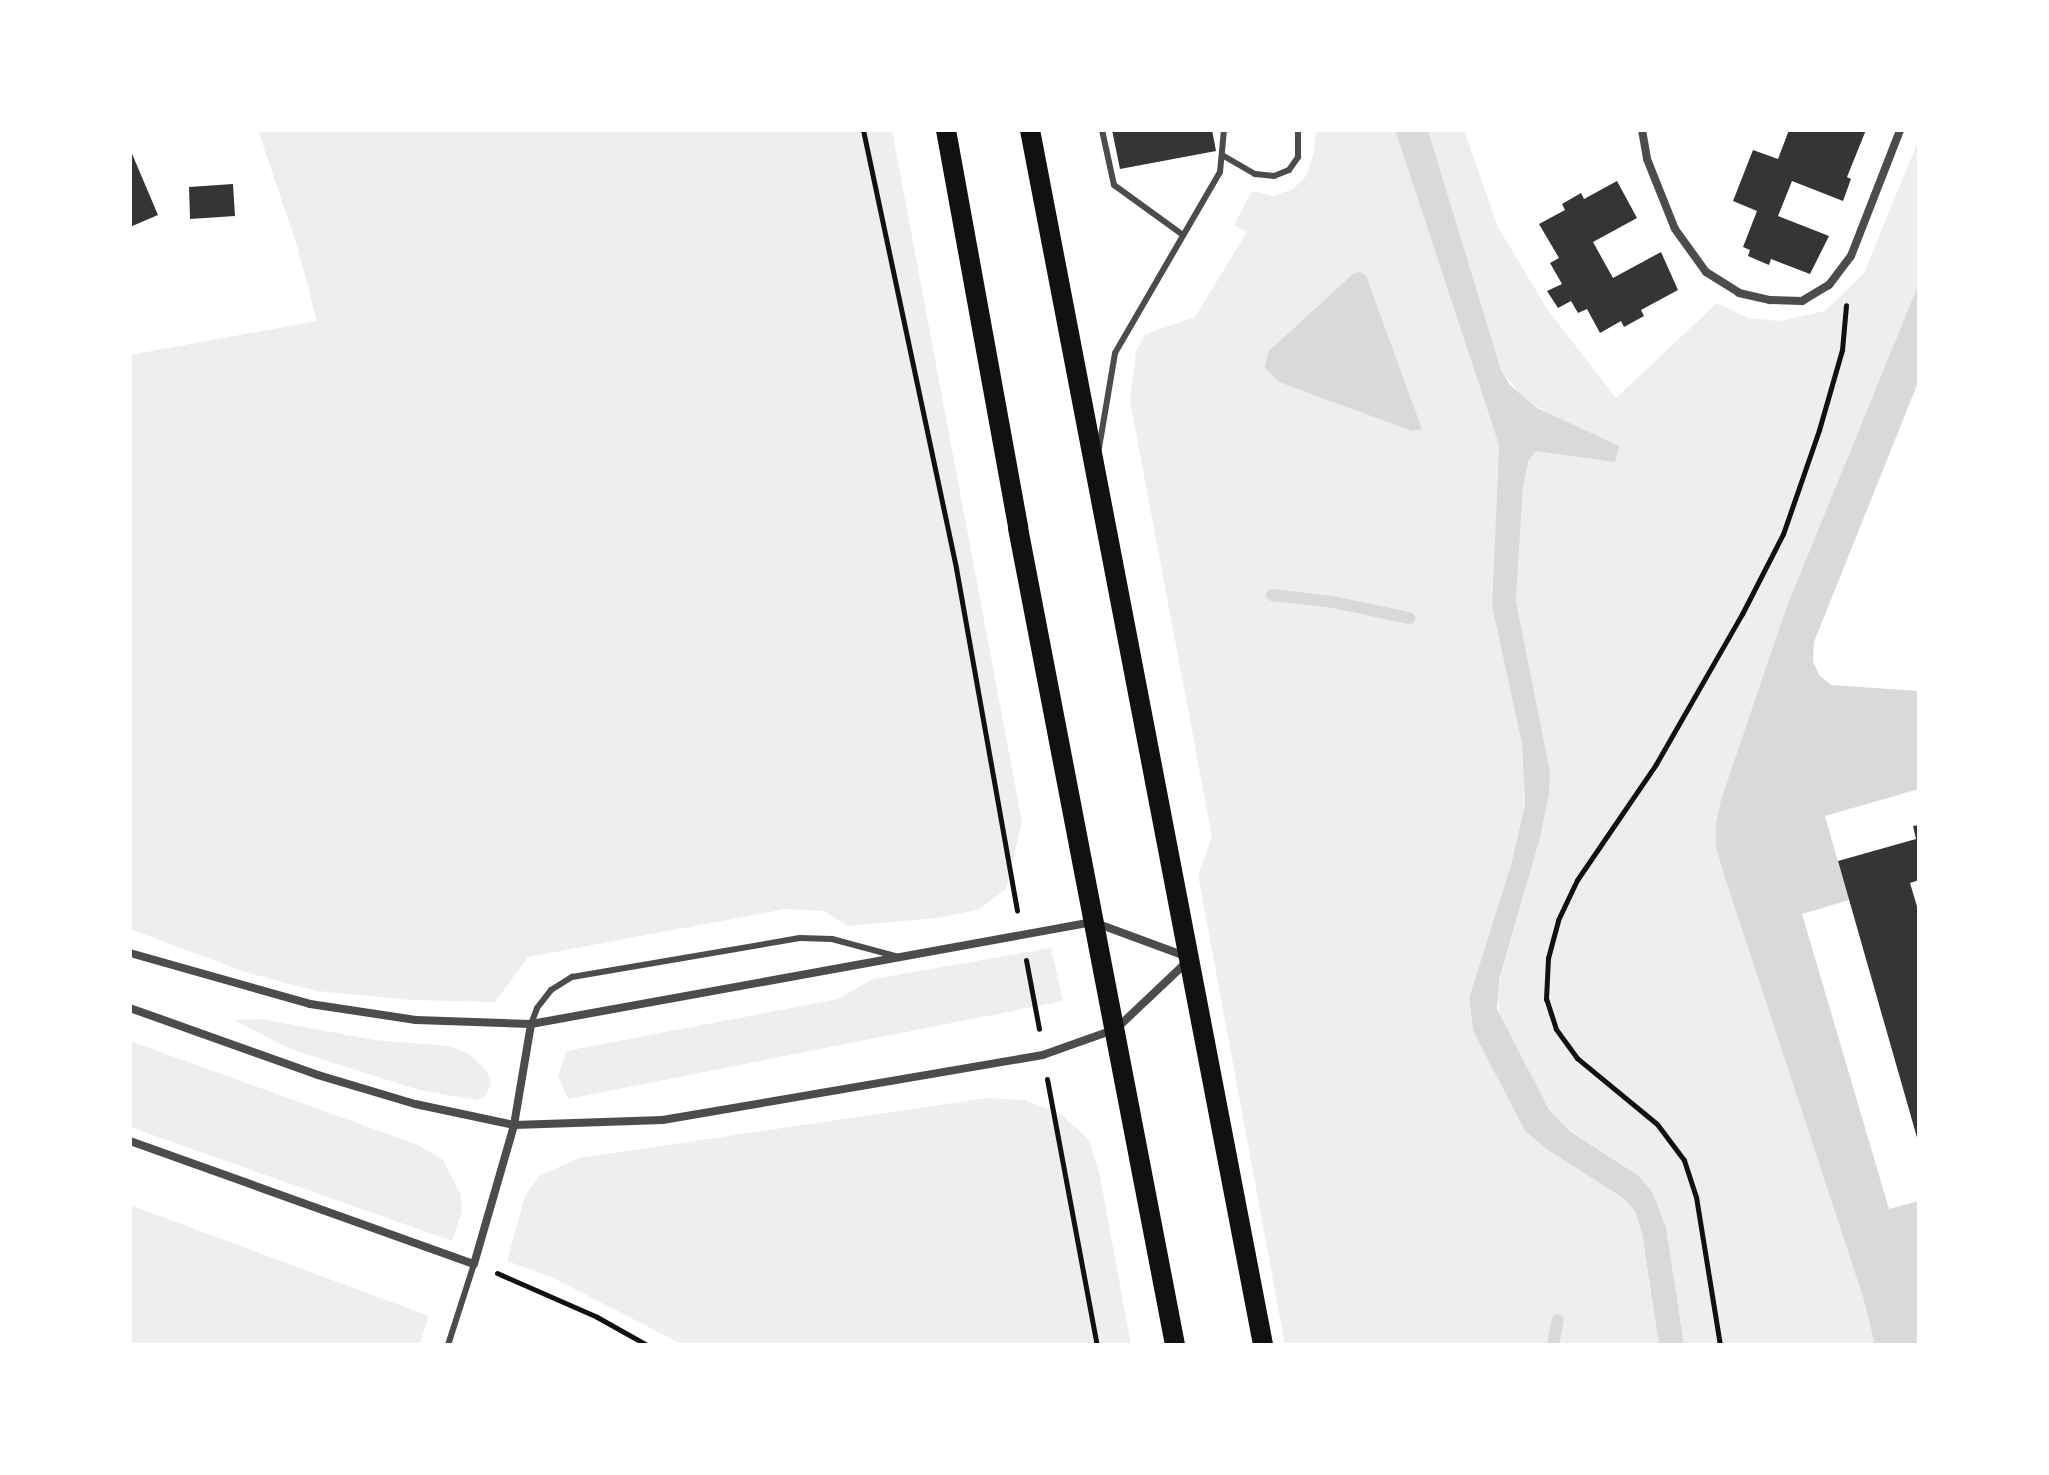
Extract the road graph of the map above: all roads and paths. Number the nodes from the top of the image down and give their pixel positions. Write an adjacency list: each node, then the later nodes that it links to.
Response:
1 (863, 130): 14 (path)
2 (946, 130): 13 (main road)
3 (1030, 130): 12 (main road)
4 (1102, 130): 10 (lane)
5 (1224, 130): 9 (lane)
6 (1298, 130): 9 (lane)
7 (1642, 130): 11 (street)
8 (1900, 130): 11 (street)
9 (1222, 155): 10 (lane)
10 (1183, 235): 12 (lane)
11 (1851, 256): 31 (path)
12 (1095, 467): 17 (main road)
13 (1093, 922): 14 (street); 17 (street); 20 (main road)
14 (1022, 934): 16 (street); 21 (path)
15 (130, 953): 19 (street)
16 (902, 957): 19 (street); 19 (lane)
17 (1191, 958): 20 (street); 30 (main road)
18 (130, 1008): 22 (street)
19 (531, 1024): 22 (street)
20 (1116, 1029): 21 (street); 29 (main road)
21 (1043, 1055): 22 (street); 28 (path)
22 (514, 1125): 24 (street)
23 (130, 1141): 24 (street)
24 (474, 1264): 26 (lane)
25 (506, 1276): 27 (path)
26 (448, 1345)
27 (647, 1345)
28 (1097, 1345)
29 (1175, 1345)
30 (1263, 1345)
31 (1720, 1345)

